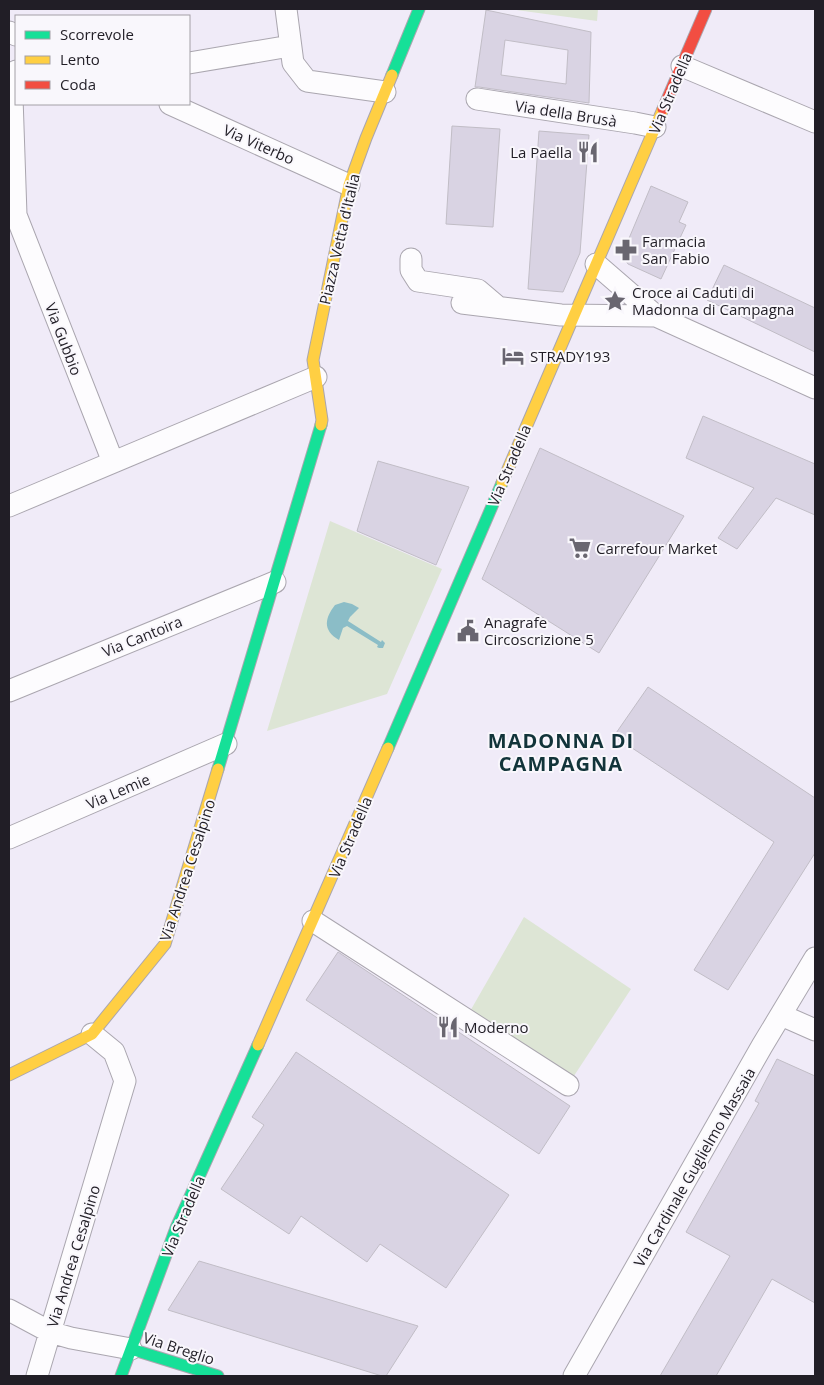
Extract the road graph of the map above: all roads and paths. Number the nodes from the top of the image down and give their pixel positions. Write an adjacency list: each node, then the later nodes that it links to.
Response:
1 (286, 9): 4 (street)
2 (419, 9): 8 (street, Piazza Vetta d'Italia)
3 (706, 9): 6 (street, Via Stradella)
4 (290, 46): 5 (street); 8 (street)
5 (190, 63)
6 (682, 66): 11 (street); 12 (street, Via Stradella)
7 (15, 75): 23 (street, Via Gubbio)
8 (385, 92): 13 (street, Piazza Vetta d'Italia)
9 (476, 99): 12 (street, Via della Brusà)
10 (172, 105): 13 (street, Via Viterbo)
11 (815, 122)
12 (655, 127): 15 (street, Via Stradella)
13 (348, 184): 20 (street, Piazza Vetta d'Italia)
14 (411, 259): 17 (street)
15 (596, 264): 18 (street, Via Stradella); 19 (street)
16 (462, 303): 17 (street)
17 (498, 307): 18 (street)
18 (574, 315): 19 (street); 29 (street, Via Stradella)
19 (656, 316): 21 (street)
20 (316, 377): 22 (street, Piazza Vetta d'Italia); 23 (street)
21 (814, 386)
22 (322, 420): 25 (street, Via Andrea Cesalpino)
23 (113, 462): 24 (street)
24 (9, 506)
25 (275, 582): 26 (street, Via Cantoira); 27 (street, Via Andrea Cesalpino)
26 (9, 691)
27 (226, 744): 28 (street, Via Lemie); 33 (street, Via Andrea Cesalpino)
28 (9, 838)
29 (313, 921): 35 (street); 38 (street, Via Stradella)
30 (815, 958): 31 (street, Via Cardinale Guglielmo Massaia)
31 (781, 1015): 32 (street); 42 (street, Via Cardinale Guglielmo Massaia)
32 (815, 1030)
33 (92, 1034): 34 (street); 37 (street, Via Andrea Cesalpino)
34 (9, 1075)
35 (568, 1085)
36 (9, 1310): 37 (street)
37 (50, 1332): 38 (street); 39 (street, Via Andrea Cesalpino)
38 (131, 1349): 40 (street, Via Stradella); 41 (street, Via Breglio)
39 (37, 1376)
40 (121, 1376)
41 (218, 1376)
42 (574, 1376)

